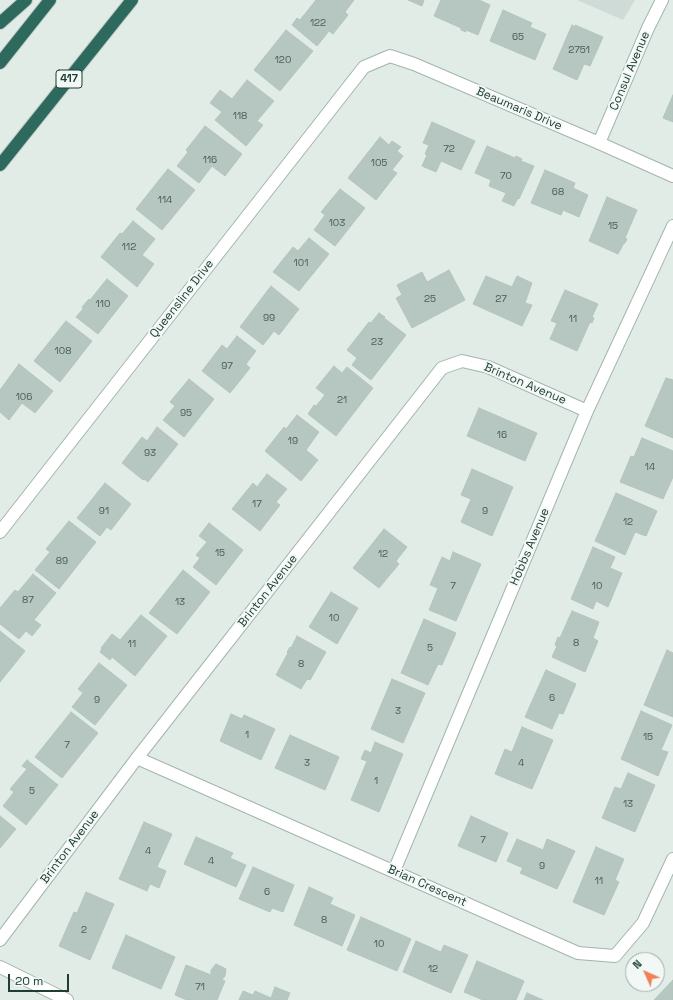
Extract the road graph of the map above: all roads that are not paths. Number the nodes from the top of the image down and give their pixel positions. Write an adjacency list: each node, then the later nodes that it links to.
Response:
1 (26, 0): 5 (highway)
2 (50, 0): 6 (highway)
3 (132, 0): 9 (highway, 417)
4 (662, 0): 8 (street, Consul Avenue)
5 (0, 23)
6 (0, 63)
7 (364, 67): 8 (street, Beaumaris Drive); 13 (street, Queensline Drive)
8 (599, 143): 10 (street, Beaumaris Drive)
9 (2, 163)
10 (673, 176)
11 (673, 226): 12 (street, Hobbs Avenue)
12 (587, 411): 14 (street, Brinton Avenue); 16 (street, Hobbs Avenue)
13 (0, 532)
14 (137, 758): 16 (street, Brian Crescent); 17 (street, Brinton Avenue)
15 (673, 859): 16 (street, Brian Crescent)
16 (394, 871)
17 (0, 940)
18 (0, 967): 19 (street)
19 (66, 1000)

